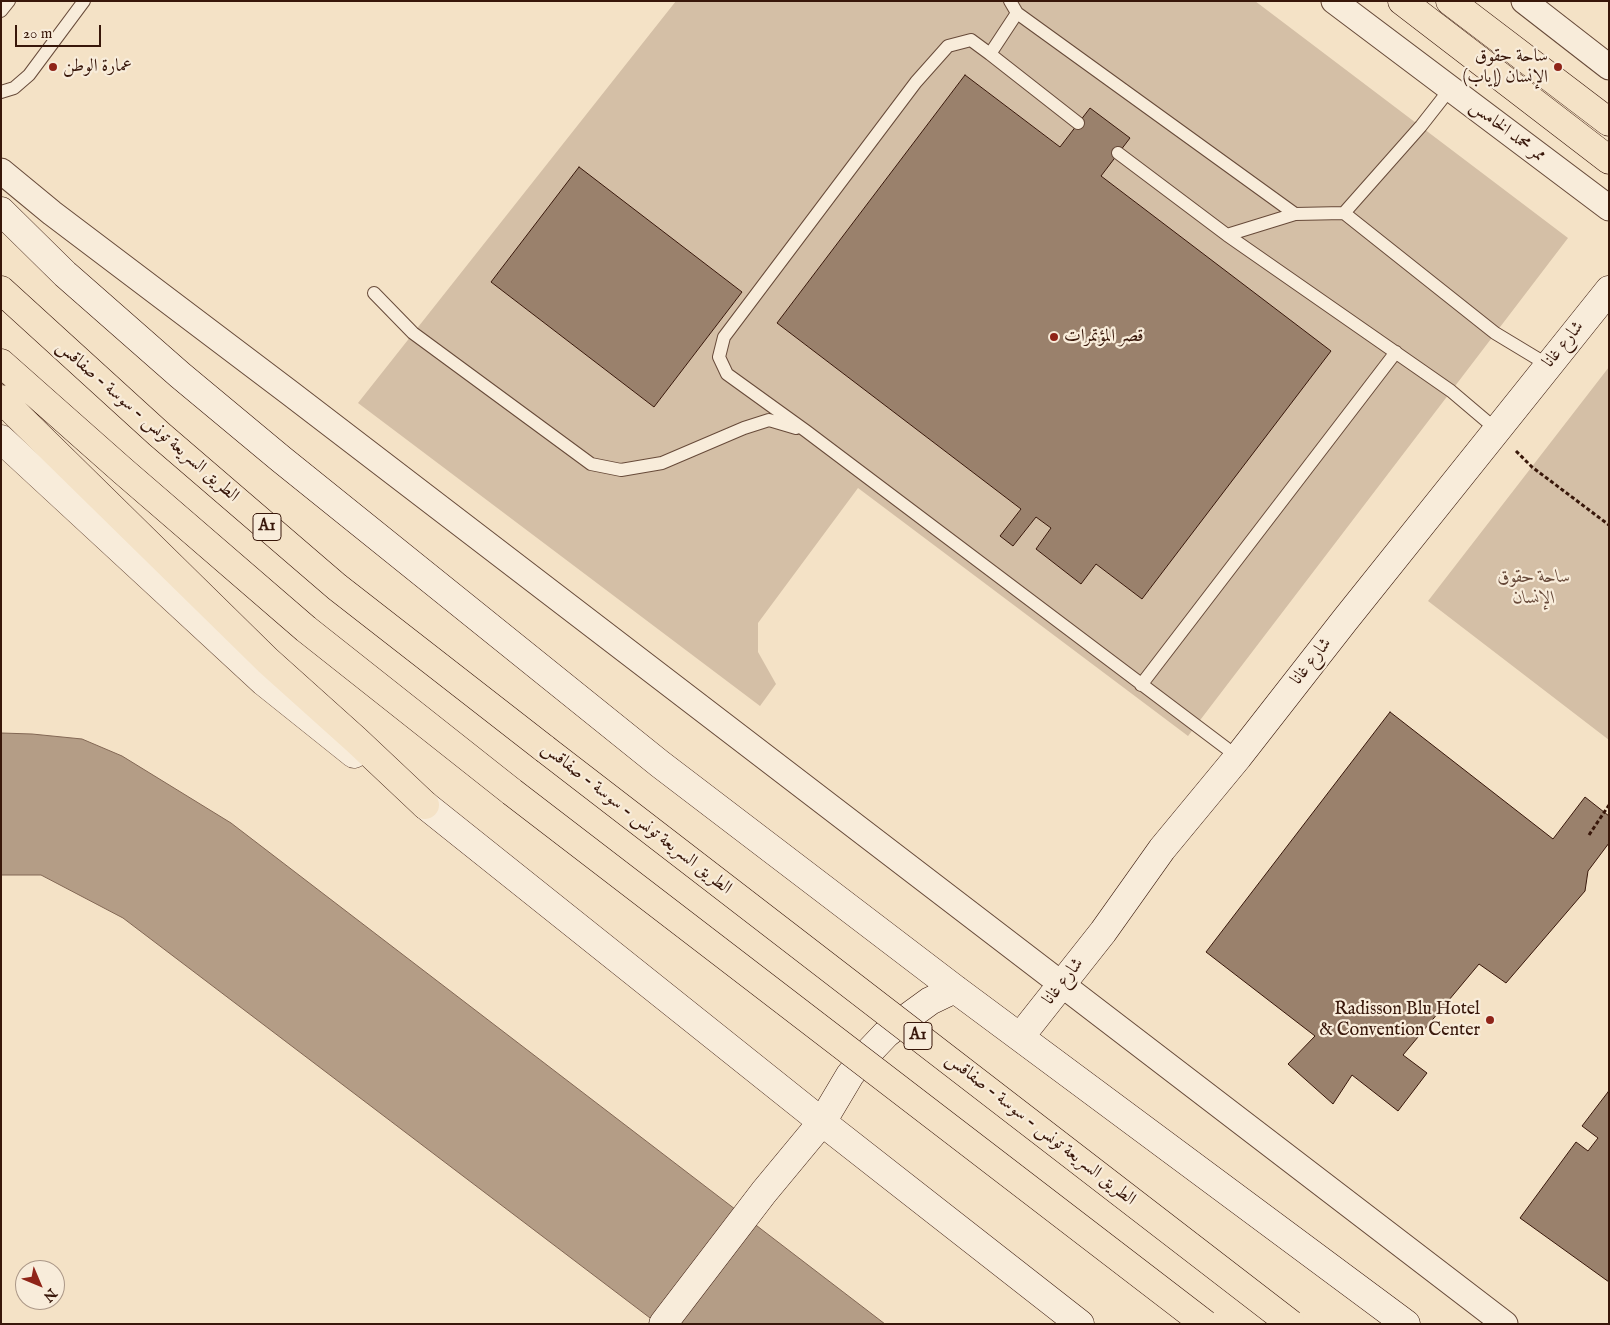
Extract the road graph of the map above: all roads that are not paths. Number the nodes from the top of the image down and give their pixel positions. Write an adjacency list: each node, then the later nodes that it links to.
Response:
1 (9, 1): 8 (lane)
2 (84, 1): 12 (lane)
3 (1334, 1): 11 (street, ممر محمد الخامس)
4 (1402, 1): 16 (main road)
5 (1450, 1): 13 (main road)
6 (1524, 1): 10 (street)
7 (1014, 7): 9 (lane); 21 (lane)
8 (1, 11)
9 (990, 54): 14 (lane); 31 (lane)
10 (1609, 67)
11 (1450, 89): 18 (street, ممر محمد الخامس); 20 (lane)
12 (1, 92)
13 (1609, 122)
14 (1078, 123)
15 (1118, 153): 22 (lane)
16 (1609, 160)
17 (1, 171): 36 (street)
18 (1609, 208)
19 (1, 210): 37 (main road)
20 (1344, 213): 21 (lane); 28 (lane)
21 (1295, 214): 22 (lane)
22 (1228, 235): 26 (lane)
23 (1, 290): 43 (main road, الطريق السريعة تونس - سوسة - صفاقس / A1, bridge)
24 (1609, 290): 28 (main road, شارع غانا)
25 (374, 293): 31 (lane)
26 (1396, 352): 30 (lane); 33 (lane)
27 (1, 363): 42 (main road, bridge)
28 (1548, 365): 30 (main road, شارع غانا)
29 (1, 399): 35 (main road)
30 (1497, 430): 34 (main road, شارع غانا)
31 (806, 431): 33 (lane)
32 (1, 439): 35 (main road)
33 (1141, 685): 34 (lane)
34 (1238, 757): 36 (main road, شارع غانا)
35 (425, 805): 39 (main road)
36 (1062, 985): 38 (main road, شارع غانا); 45 (street)
37 (955, 989): 38 (main road); 39 (main road)
38 (1020, 1037): 44 (main road)
39 (822, 1122): 40 (main road); 41 (main road)
40 (663, 1324)
41 (1080, 1324)
42 (1205, 1324)
43 (1291, 1324)
44 (1406, 1324)
45 (1505, 1324)

